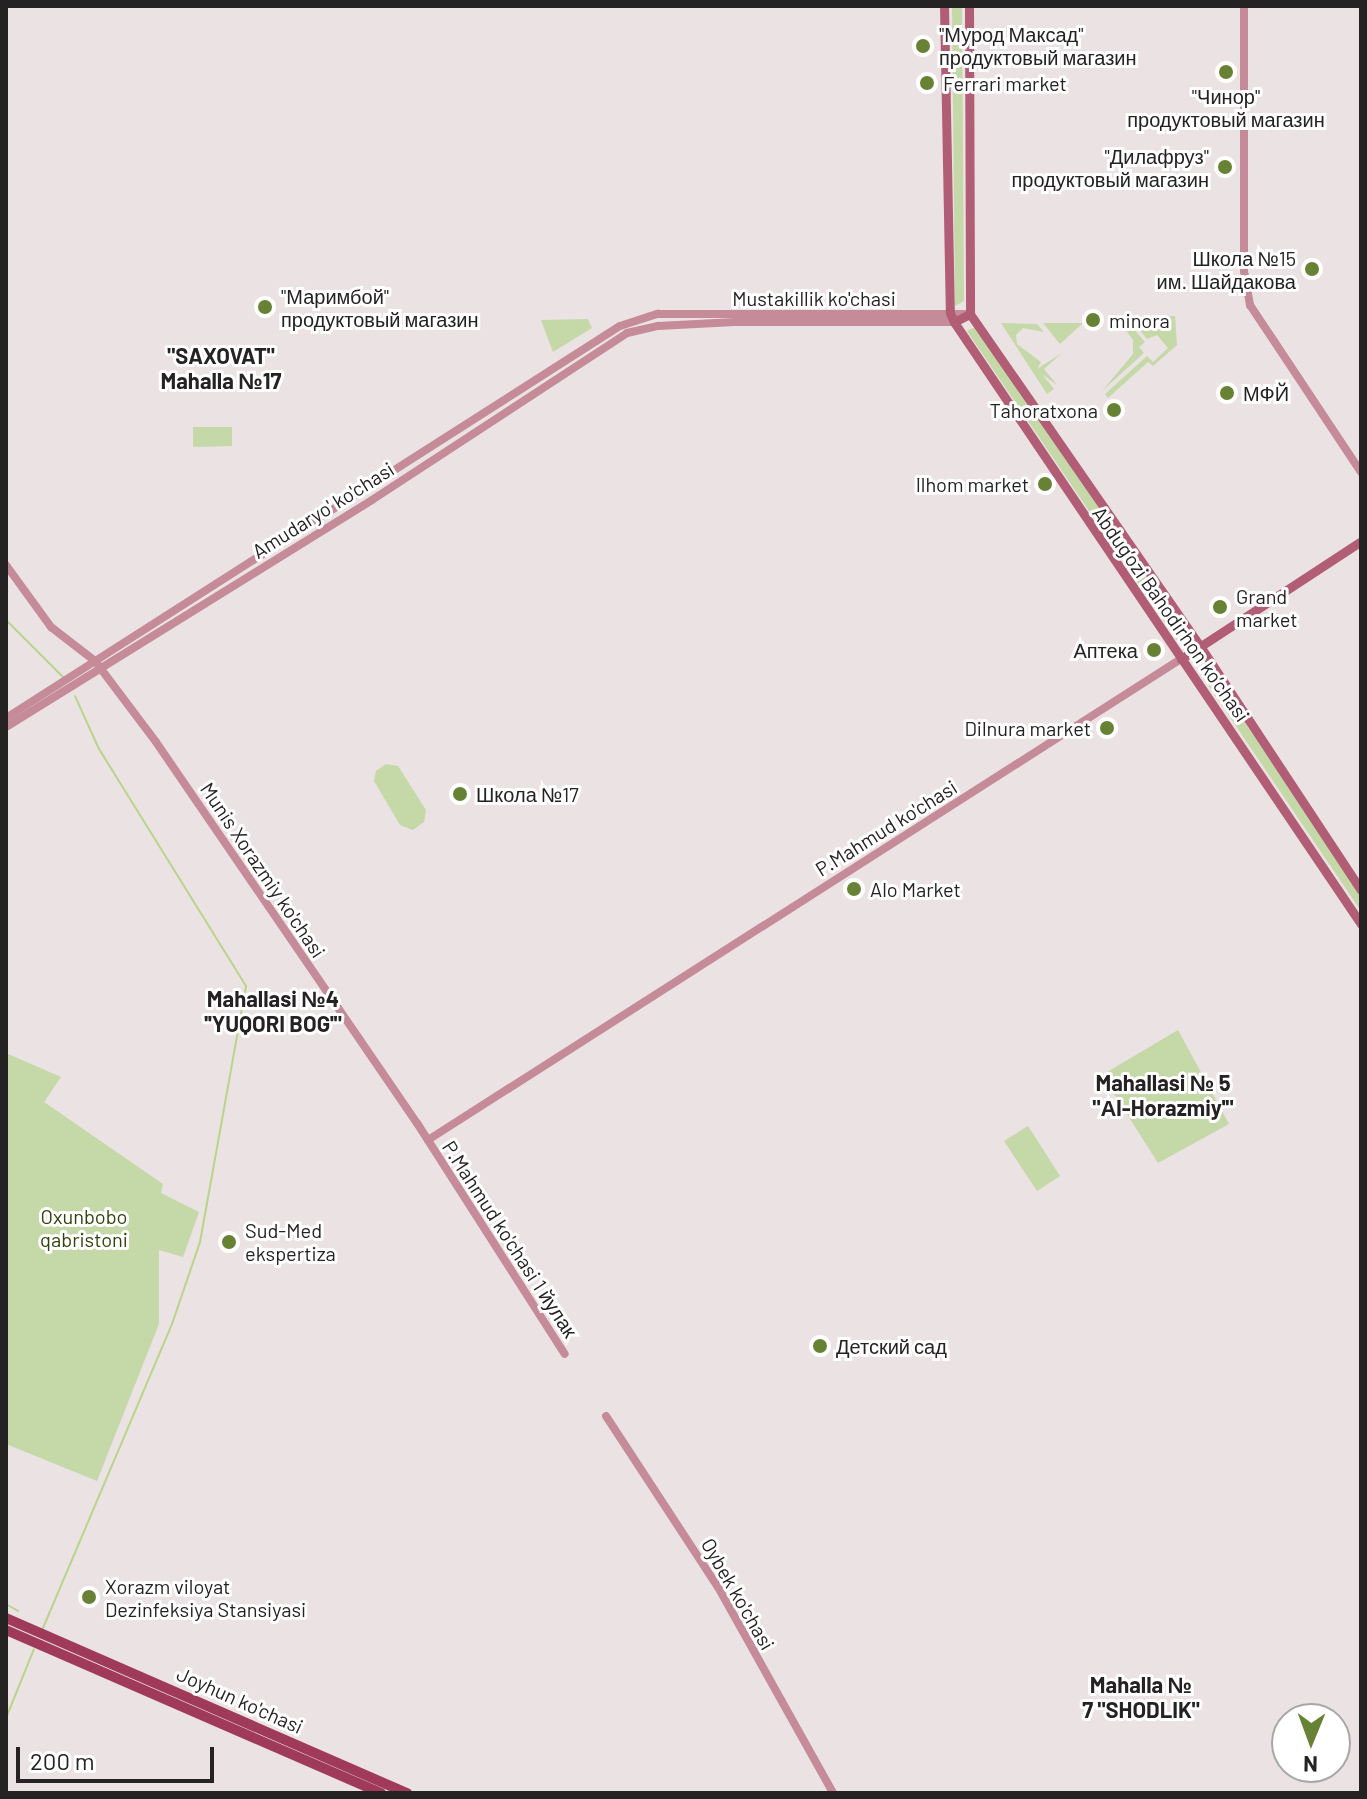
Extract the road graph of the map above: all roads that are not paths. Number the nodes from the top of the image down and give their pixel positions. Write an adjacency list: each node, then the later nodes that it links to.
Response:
1 (944, 6): 6 (main road)
2 (969, 6): 5 (main road)
3 (1244, 6): 8 (street)
4 (658, 314): 6 (street, Mustakillik ko'chasi); 13 (street, Amudaryo' ko'chasi)
5 (970, 314): 6 (main road); 11 (main road, Abdug’ozi Bahodirhon ko’chasi)
6 (953, 319): 7 (street, Mustakillik ko'chasi); 12 (main road, Abdug’ozi Bahodirhon ko’chasi)
7 (658, 326): 13 (street, Amudaryo' ko'chasi)
8 (1361, 472)
9 (1361, 541): 11 (main road, P.Mahmud ko'chasi)
10 (6, 565): 13 (street, Munis Xorazmiy ko'chasi)
11 (1200, 646): 12 (main road, P.Mahmud ko'chasi); 16 (main road, Abdug’ozi Bahodirhon ko’chasi)
12 (1181, 659): 17 (main road, Abdug’ozi Bahodirhon ko’chasi); 18 (street, P.Mahmud ko'chasi)
13 (98, 664): 14 (street, Amudaryo' ko'chasi); 15 (street, Amudaryo' ko'chasi); 18 (street, Munis Xorazmiy ko'chasi)
14 (6, 718)
15 (6, 727)
16 (1361, 890)
17 (1361, 924)
18 (428, 1140): 19 (street, P.Mahmud ko'chasi 1 йулак)
19 (565, 1354)
20 (606, 1416): 26 (street, Oybek ko'chasi)
21 (6, 1618): 23 (main road)
22 (6, 1630): 23 (main road)
23 (58, 1646): 24 (main road, Joyhun ko'chasi); 25 (main road, Joyhun ko'chasi)
24 (381, 1793)
25 (407, 1793)
26 (833, 1793)

